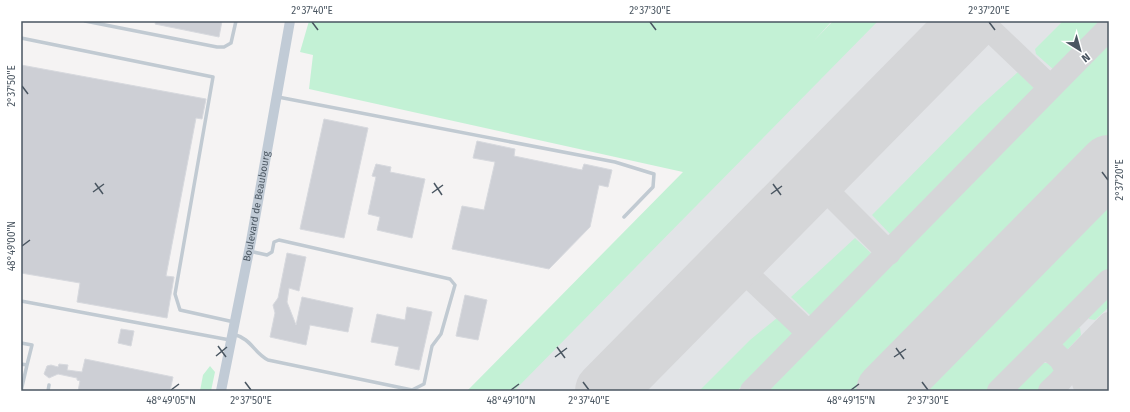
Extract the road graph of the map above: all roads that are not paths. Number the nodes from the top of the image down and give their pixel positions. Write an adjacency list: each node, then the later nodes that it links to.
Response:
1 (85, 21): 2 (lane)
2 (236, 21)
3 (290, 21): 5 (main road, Boulevard de Beaubourg)
4 (21, 38): 9 (lane)
5 (277, 97): 6 (lane); 7 (main road, Boulevard de Beaubourg)
6 (624, 217)
7 (248, 251): 9 (main road, Boulevard de Beaubourg); 10 (lane)
8 (21, 302): 10 (lane)
9 (234, 322): 10 (main road, Boulevard de Beaubourg)
10 (231, 337): 17 (main road, Boulevard de Beaubourg)
11 (21, 343): 13 (lane)
12 (21, 364): 13 (lane)
13 (27, 365): 15 (lane)
14 (50, 385): 16 (lane)
15 (21, 391)
16 (48, 391)
17 (221, 391)

